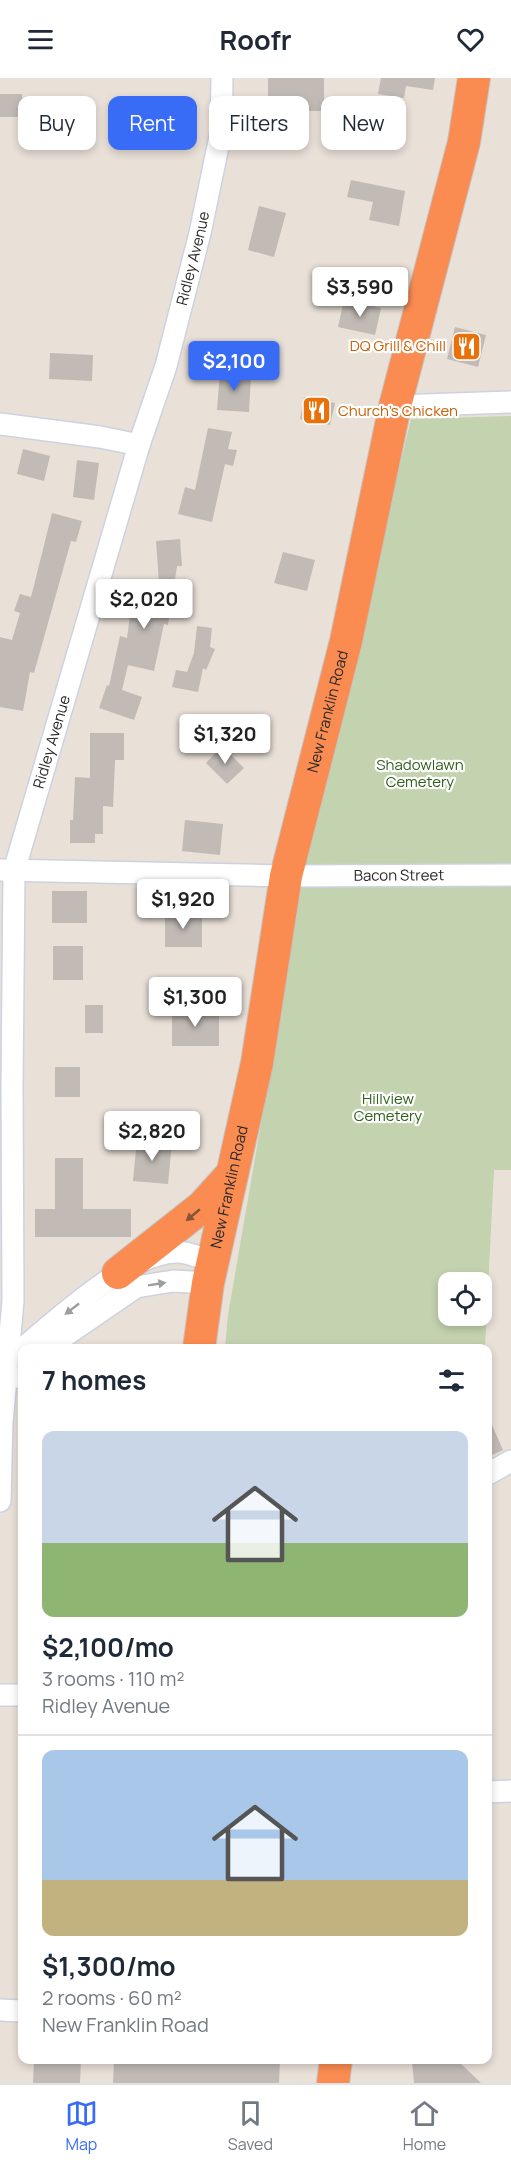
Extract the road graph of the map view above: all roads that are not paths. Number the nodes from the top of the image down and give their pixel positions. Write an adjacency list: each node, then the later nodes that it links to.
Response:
1 (222, 78): 6 (street, Ridley Avenue)
2 (474, 78): 4 (highway, New Franklin Road)
3 (511, 402): 4 (street)
4 (395, 406): 9 (highway, New Franklin Road)
5 (0, 424): 6 (street)
6 (139, 445): 7 (street, Ridley Avenue)
7 (7, 870): 9 (street, Bacon Street); 16 (street, Ridley Avenue)
8 (511, 874): 9 (street, Bacon Street)
9 (286, 876): 10 (highway, New Franklin Road)
10 (233, 1172): 11 (highway, New Franklin Road); 12 (highway, one-way to 12)
11 (210, 1272): 12 (street); 14 (street, one-way to 11); 15 (highway, New Franklin Road)
12 (118, 1273): 13 (street, one-way to 13)
13 (40, 1344)
14 (53, 1344)
15 (200, 1344)
16 (17, 1365): 17 (street, Ridley Avenue)
17 (1, 1421): 20 (street, Ridley Avenue)
18 (511, 1461): 19 (street)
19 (492, 1472)
20 (0, 1501)
21 (0, 1695): 22 (street)
22 (18, 1695)
23 (492, 1791): 24 (street)
24 (511, 1791)
25 (0, 2010): 26 (street)
26 (18, 2011)
27 (335, 2064): 28 (highway)
28 (333, 2083)

